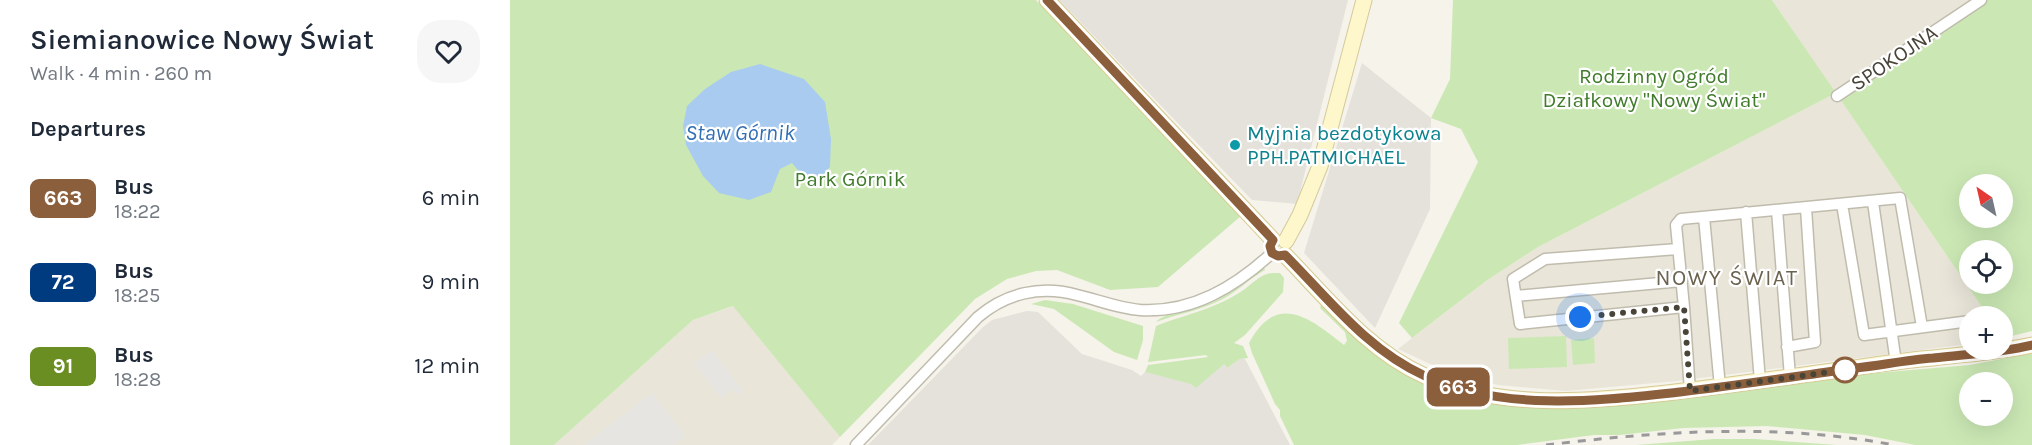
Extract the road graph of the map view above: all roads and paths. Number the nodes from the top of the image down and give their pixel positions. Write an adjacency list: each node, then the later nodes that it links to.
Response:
1 (1047, 0): 11 (street)
2 (1364, 0): 11 (street)
3 (1981, 0): 4 (street, SPOKOJNA)
4 (1837, 96)
5 (1873, 202): 6 (street); 17 (street); 18 (street)
6 (1842, 204): 7 (street); 18 (street)
7 (1806, 208): 8 (street); 20 (street)
8 (1777, 210): 9 (street); 20 (street)
9 (1746, 212): 10 (street); 25 (street)
10 (1704, 217): 12 (street); 26 (street)
11 (1279, 247): 27 (street); 28 (street)
12 (1678, 249): 13 (street); 14 (street)
13 (1682, 281): 14 (street); 15 (street)
14 (1515, 296): 15 (street)
15 (1684, 307): 27 (street)
16 (1959, 322): 17 (street)
17 (1922, 327): 18 (street)
18 (1892, 331): 23 (street)
19 (2032, 345): 21 (street)
20 (1787, 347): 24 (street)
21 (2013, 348)
22 (1959, 355): 23 (street)
23 (1896, 363): 24 (street)
24 (1790, 377): 25 (street)
25 (1760, 381): 26 (street)
26 (1720, 387): 27 (street)
27 (1690, 391)
28 (856, 445)

